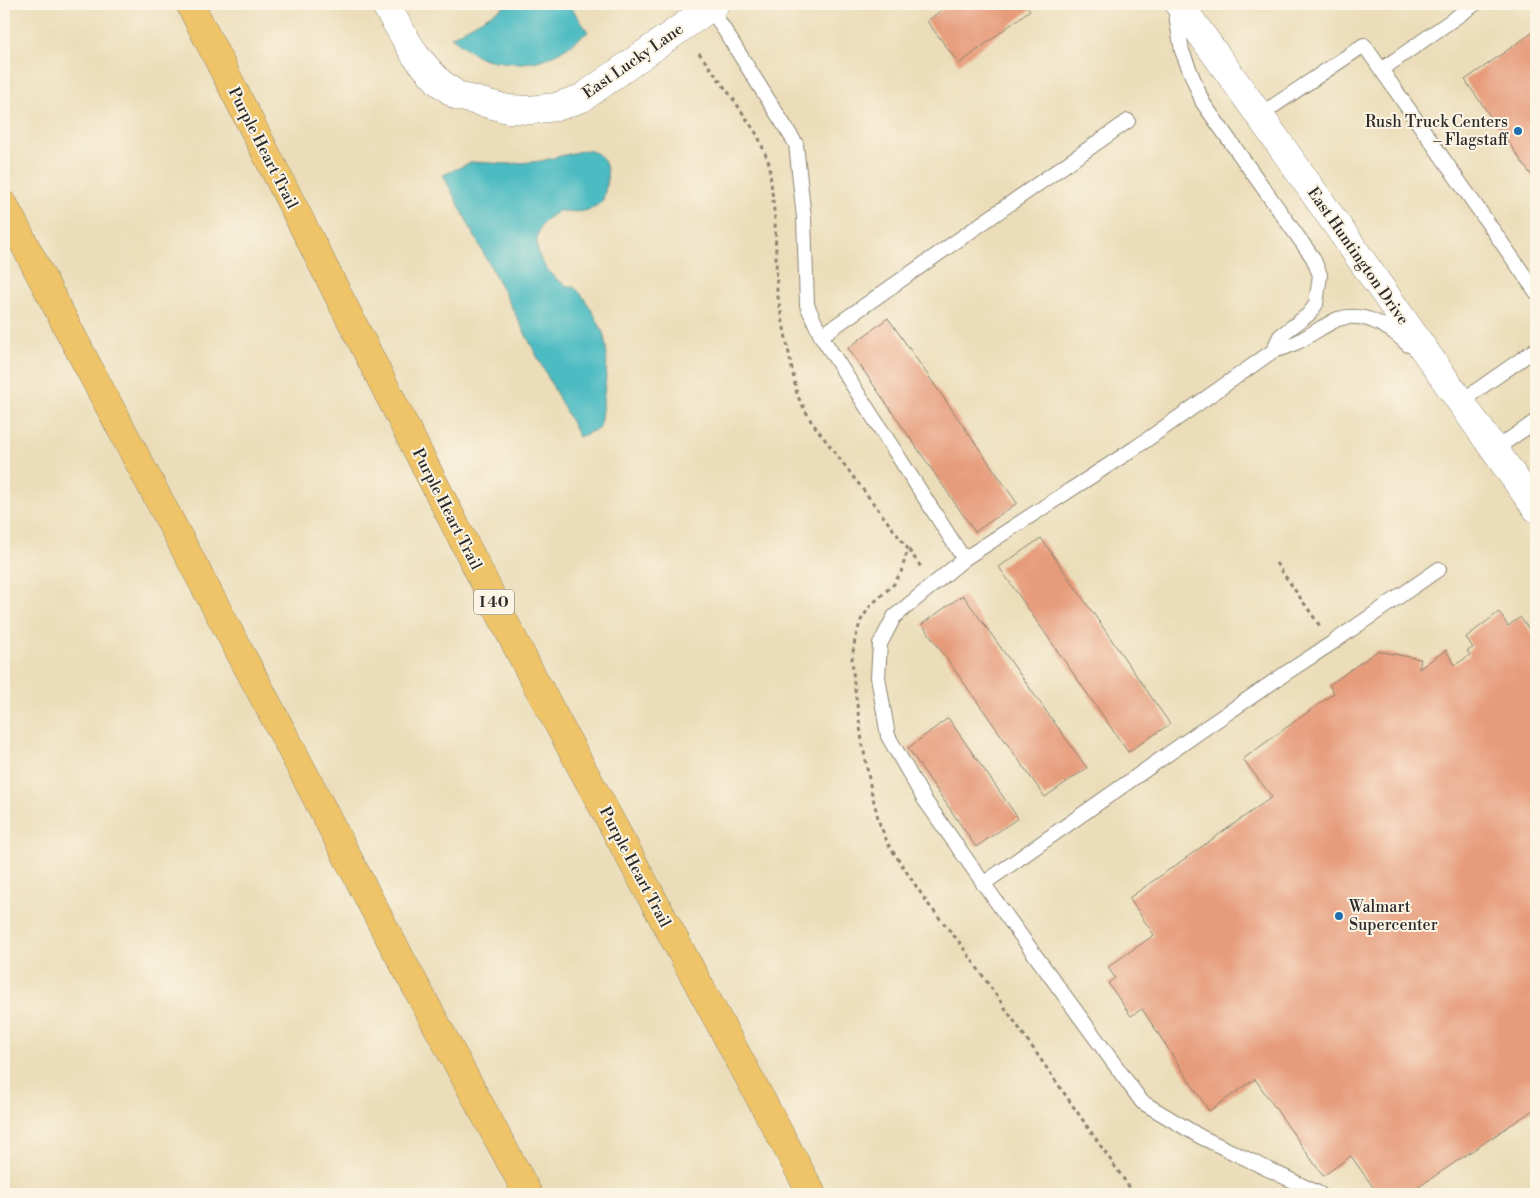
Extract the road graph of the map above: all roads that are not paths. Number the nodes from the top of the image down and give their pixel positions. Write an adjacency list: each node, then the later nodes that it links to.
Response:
1 (190, 4): 23 (highway, Purple Heart Trail / I 40)
2 (384, 4): 6 (street, East Lucky Lane)
3 (1174, 4): 14 (lane)
4 (1179, 4): 8 (street, East Huntington Drive)
5 (1475, 4): 7 (lane)
6 (711, 5): 12 (lane)
7 (1381, 70): 8 (lane); 11 (lane)
8 (1260, 115): 15 (street, East Huntington Drive)
9 (1128, 121): 12 (lane)
10 (4, 205): 22 (highway)
11 (1536, 292)
12 (821, 336): 19 (lane)
13 (1536, 349): 15 (lane)
14 (1273, 352): 15 (lane); 19 (lane)
15 (1460, 402): 17 (street, East Huntington Drive)
16 (1536, 421): 17 (lane)
17 (1494, 450): 18 (street, East Huntington Drive)
18 (1536, 508)
19 (964, 559): 21 (lane)
20 (1439, 569): 21 (lane)
21 (984, 884): 24 (lane)
22 (528, 1194)
23 (812, 1194)
24 (1320, 1194)

